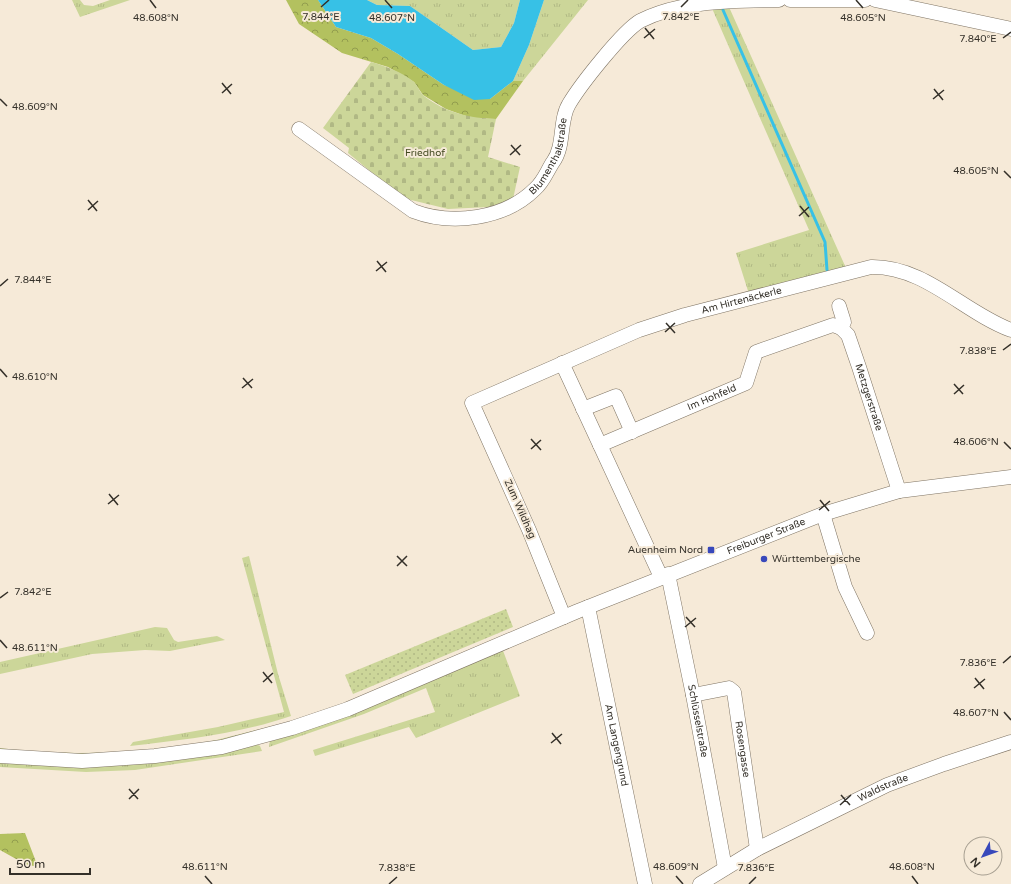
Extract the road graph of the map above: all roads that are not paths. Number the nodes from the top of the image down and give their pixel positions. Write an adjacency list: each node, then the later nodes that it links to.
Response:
1 (779, 0): 6 (street, Blumenthalstraße)
2 (790, 0): 3 (street)
3 (865, 0)
4 (875, 0): 5 (street)
5 (1011, 29)
6 (299, 128)
7 (839, 306): 8 (street, Metzgerstraße)
8 (841, 328): 13 (street, Im Hohfeld); 16 (street, Metzgerstraße)
9 (1011, 330): 10 (street, Am Hirtenäckerle)
10 (562, 363): 11 (street, Am Hirtenäckerle); 12 (street)
11 (472, 403): 20 (street, Zum Wildhag)
12 (583, 409): 13 (street); 14 (street)
13 (632, 432): 14 (street, Im Hohfeld)
14 (600, 445): 18 (street)
15 (1011, 477): 16 (street, Freiburger Straße)
16 (899, 492): 17 (street, Freiburger Straße)
17 (823, 514): 18 (street, Freiburger Straße); 21 (street)
18 (664, 576): 19 (street, Freiburger Straße); 22 (street, Schlüsselstraße)
19 (588, 607): 20 (street, Freiburger Straße); 27 (street, Am Langengrund)
20 (564, 617): 24 (street, Freiburger Straße)
21 (867, 633)
22 (693, 695): 25 (street, Rosengasse); 26 (street, Schlüsselstraße)
23 (1011, 742): 25 (street, Waldstraße)
24 (0, 756)
25 (757, 849): 26 (street, Waldstraße)
26 (725, 868): 28 (street, Waldstraße)
27 (645, 884)
28 (700, 884)

